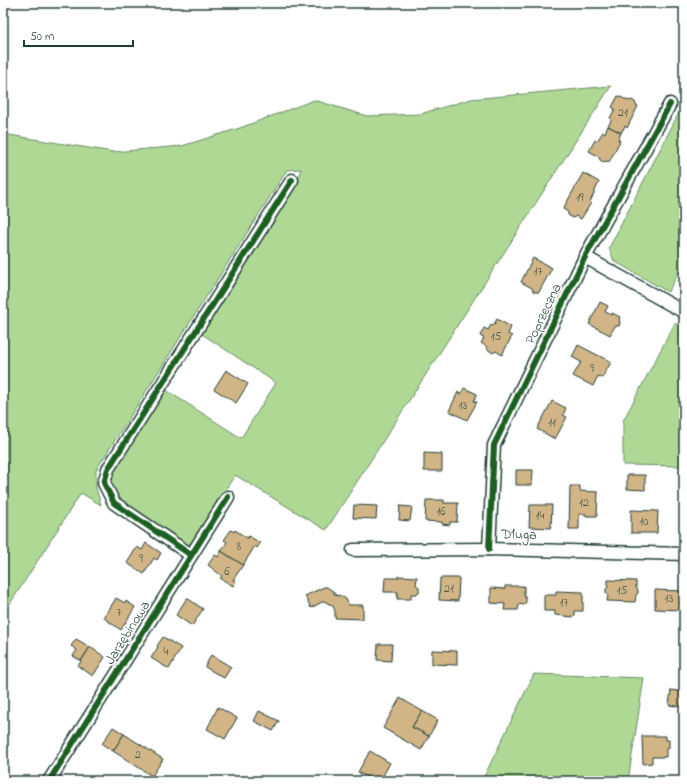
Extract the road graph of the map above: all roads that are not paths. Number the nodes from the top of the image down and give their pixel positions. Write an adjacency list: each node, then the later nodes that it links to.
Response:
1 (670, 104): 3 (street, Poprzeczna)
2 (292, 180): 9 (street)
3 (585, 257): 4 (street); 6 (street, Poprzeczna)
4 (684, 312)
5 (228, 497): 9 (street, Jarzębinowa)
6 (489, 549): 7 (street, Długa); 8 (street, Długa)
7 (353, 550)
8 (684, 554)
9 (192, 555): 10 (street, Jarzębinowa)
10 (49, 781)

